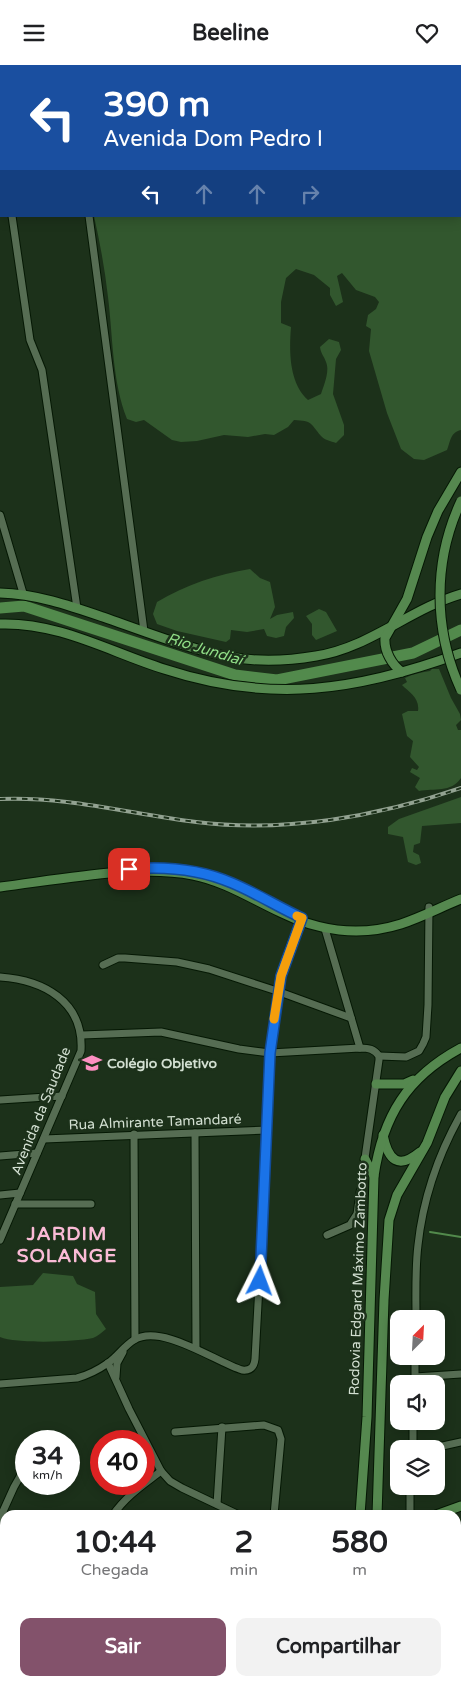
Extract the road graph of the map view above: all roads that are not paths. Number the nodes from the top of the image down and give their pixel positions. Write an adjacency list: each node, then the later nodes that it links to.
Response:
1 (12, 217): 9 (street)
2 (89, 217): 12 (street)
3 (461, 472): 11 (main road)
4 (461, 501): 15 (main road, bridge)
5 (0, 515): 7 (street)
6 (0, 593): 7 (main road)
7 (24, 593): 9 (main road)
8 (461, 594): 11 (main road)
9 (77, 609): 12 (main road)
10 (0, 624): 14 (main road)
11 (391, 626): 12 (main road); 14 (main road)
12 (144, 631)
13 (461, 653): 14 (main road)
14 (402, 673)
15 (461, 690)
16 (0, 882): 20 (main road)
17 (0, 887): 20 (main road)
18 (458, 898): 19 (main road)
19 (429, 910): 20 (main road); 21 (main road); 31 (street)
20 (301, 920): 21 (main road); 24 (street)
21 (325, 929): 25 (street)
22 (103, 965): 24 (street)
23 (0, 977): 26 (street, Avenida da Saudade)
24 (277, 991): 25 (street); 30 (street)
25 (351, 1018): 28 (street)
26 (82, 1035): 30 (street); 36 (street, Avenida da Saudade)
27 (461, 1043): 32 (main road)
28 (360, 1048): 30 (street); 31 (street)
29 (461, 1048): 32 (main road, Rodovia Edgard Máximo Zambotto)
30 (270, 1053): 39 (street)
31 (379, 1056): 35 (street)
32 (444, 1057): 34 (main road, Rodovia Edgard Máximo Zambotto)
33 (461, 1071): 44 (main road, Rodovia Edgard Máximo Zambotto)
34 (420, 1076): 35 (main road); 42 (main road, Rodovia Edgard Máximo Zambotto)
35 (376, 1084): 47 (street)
36 (62, 1096): 37 (street); 43 (street, Avenida da Saudade)
37 (0, 1100)
38 (461, 1114): 55 (street)
39 (267, 1130): 40 (street, Rua Almirante Tamandaré); 58 (street)
40 (195, 1133): 41 (street, Rua Almirante Tamandaré); 58 (street)
41 (134, 1134): 43 (street, Rua Almirante Tamandaré); 56 (street)
42 (383, 1135): 44 (main road); 48 (main road, Rodovia Edgard Máximo Zambotto)
43 (44, 1139): 45 (street, Avenida da Saudade)
44 (424, 1149): 77 (main road, Rodovia Edgard Máximo Zambotto)
45 (37, 1153): 46 (street); 49 (street, Avenida da Saudade)
46 (0, 1156)
47 (365, 1159): 48 (main road); 53 (street)
48 (374, 1176): 76 (main road, Rodovia Edgard Máximo Zambotto)
49 (20, 1193): 50 (street); 51 (street, Avenida da Saudade)
50 (0, 1195)
51 (15, 1204): 52 (street); 54 (street, Avenida da Saudade)
52 (92, 1204)
53 (327, 1235)
54 (0, 1240)
55 (416, 1310)
56 (135, 1339): 57 (street); 58 (street)
57 (126, 1347): 59 (street); 62 (street)
58 (196, 1349)
59 (108, 1363): 62 (street); 63 (street)
60 (461, 1374): 61 (street)
61 (445, 1376)
62 (116, 1380): 68 (street)
63 (0, 1384)
64 (222, 1427): 65 (street); 71 (street); 75 (street)
65 (175, 1432)
66 (461, 1442): 67 (street)
67 (445, 1446)
68 (161, 1471): 71 (street); 73 (street)
69 (15, 1485): 72 (street)
70 (410, 1495): 78 (street)
71 (217, 1504): 74 (street)
72 (4, 1510)
73 (116, 1510)
74 (229, 1510)
75 (275, 1510)
76 (360, 1510)
77 (376, 1510)
78 (410, 1510)

